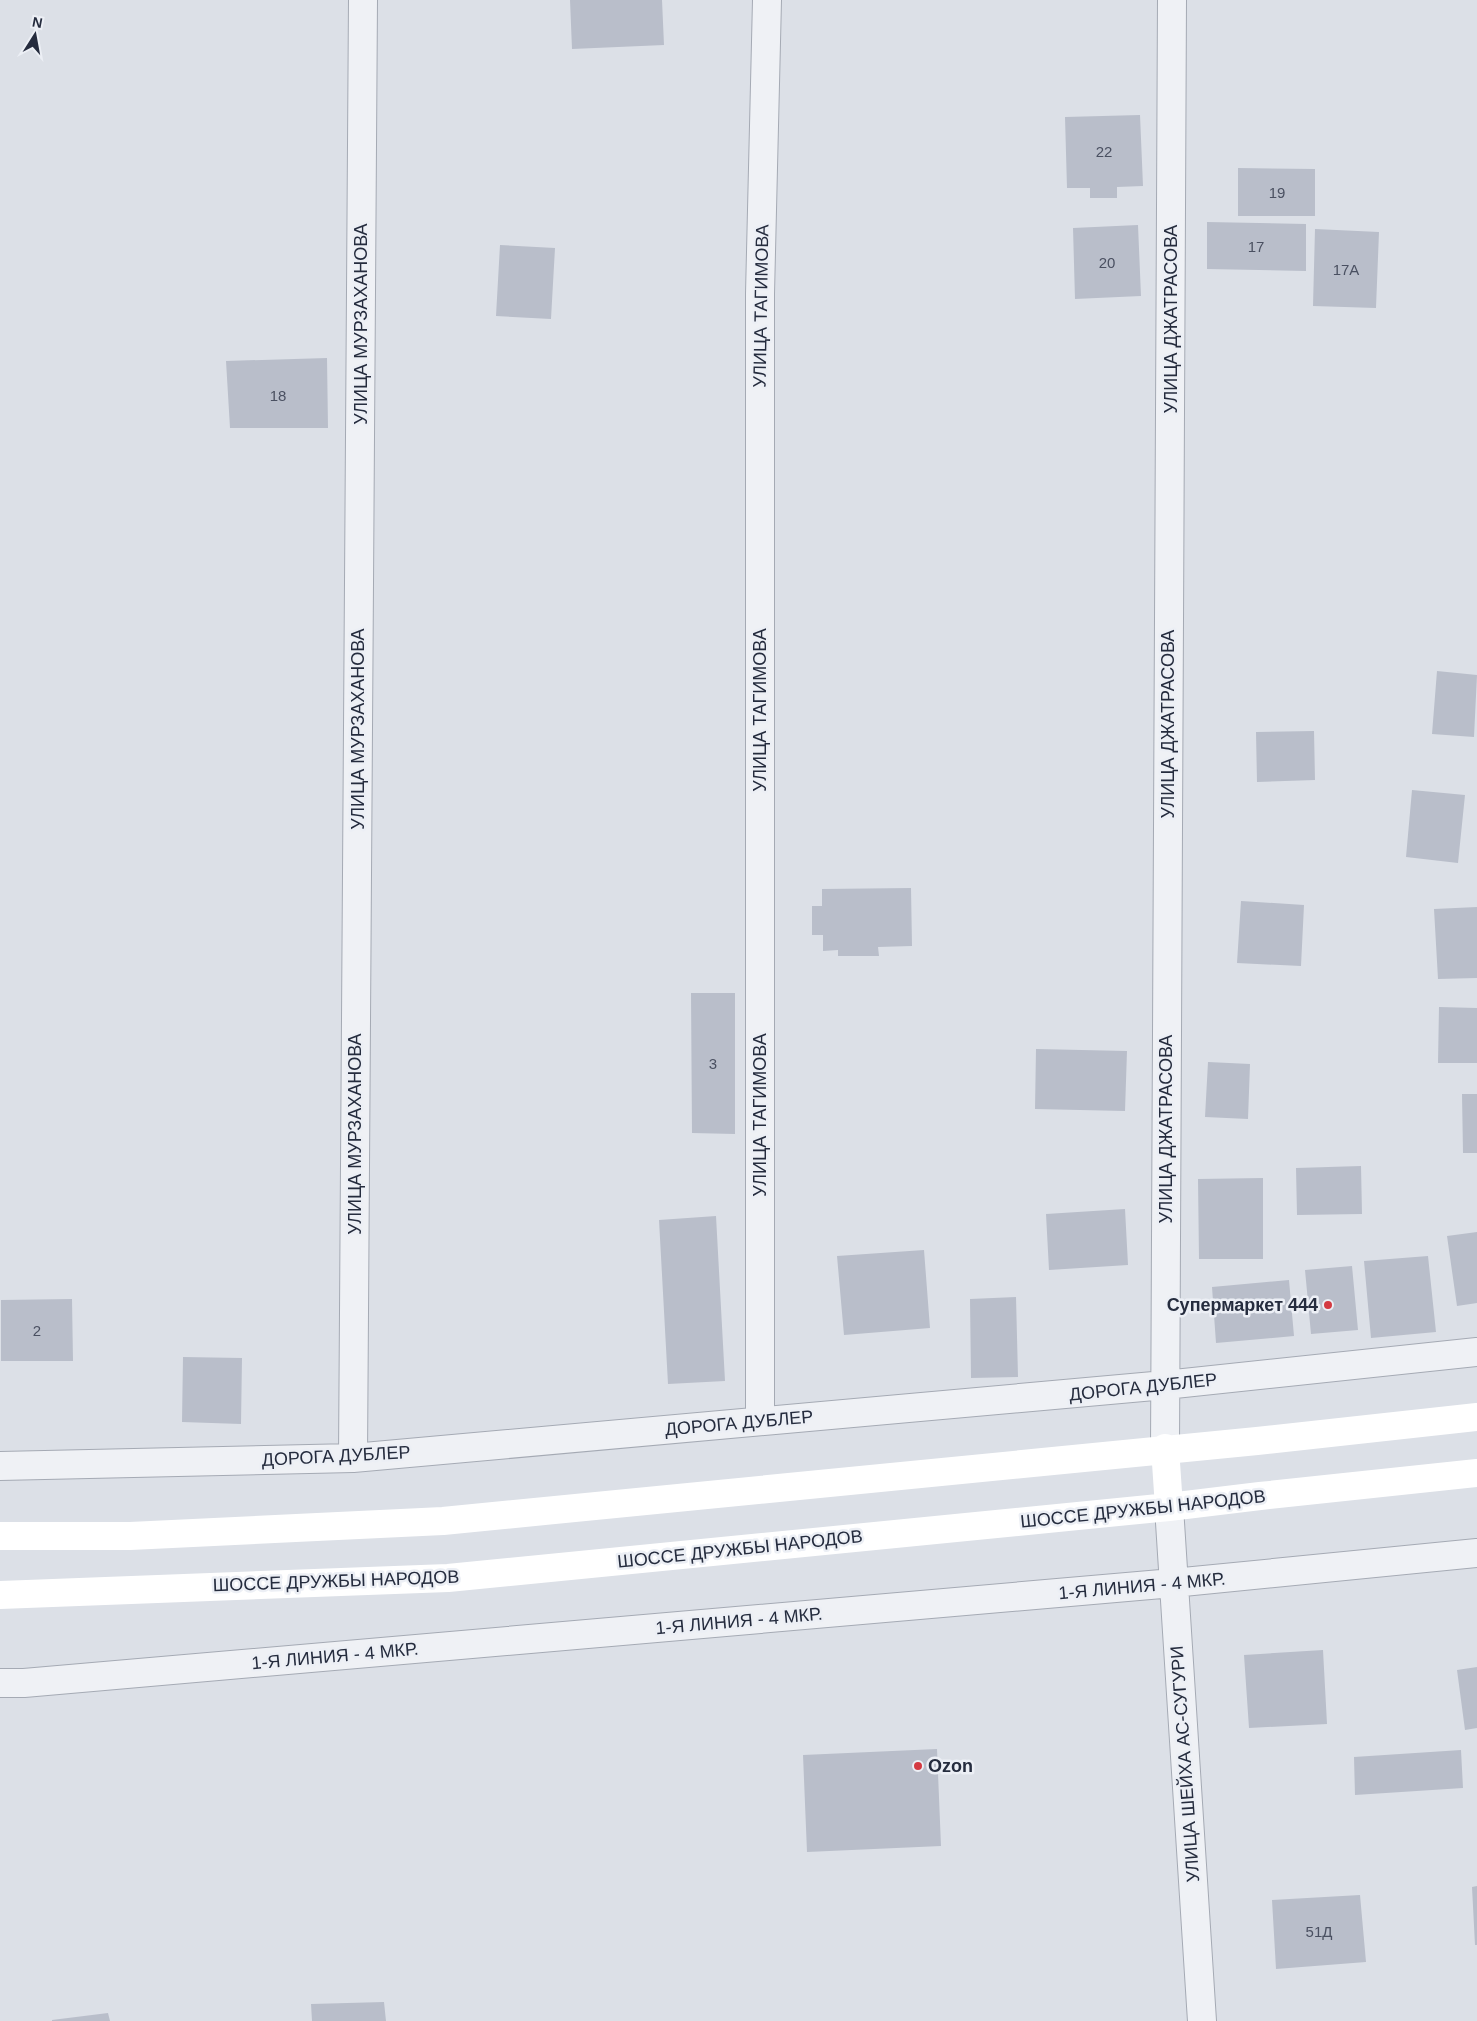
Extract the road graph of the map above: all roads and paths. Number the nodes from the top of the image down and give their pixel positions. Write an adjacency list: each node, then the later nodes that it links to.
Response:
1 (363, 0): 9 (street, УЛИЦА МУРЗАХАНОВА)
2 (767, 0): 7 (street, УЛИЦА ТАГИМОВА)
3 (1172, 0): 5 (street, УЛИЦА ДЖАТРАСОВА)
4 (1477, 1352): 5 (street, ДОРОГА ДУБЛЕР)
5 (1165, 1386): 7 (street, ДОРОГА ДУБЛЕР); 8 (street, УЛИЦА ДЖАТРАСОВА)
6 (1477, 1417): 8 (main road)
7 (760, 1421): 9 (street, ДОРОГА ДУБЛЕР)
8 (1165, 1448): 12 (main road); 13 (main road)
9 (353, 1458): 10 (street, ДОРОГА ДУБЛЕР)
10 (0, 1466)
11 (1477, 1473): 12 (main road, ШОССЕ ДРУЖБЫ НАРОДОВ)
12 (1169, 1508): 15 (street, УЛИЦА ШЕЙХА АС-СУГУРИ); 16 (main road, ШОССЕ ДРУЖБЫ НАРОДОВ)
13 (0, 1536)
14 (1477, 1553): 15 (street, 1-Я ЛИНИЯ - 4 МКР.)
15 (1173, 1583): 17 (street, 1-Я ЛИНИЯ - 4 МКР.); 18 (street, УЛИЦА ШЕЙХА АС-СУГУРИ)
16 (0, 1594)
17 (0, 1683)
18 (1202, 2021)

